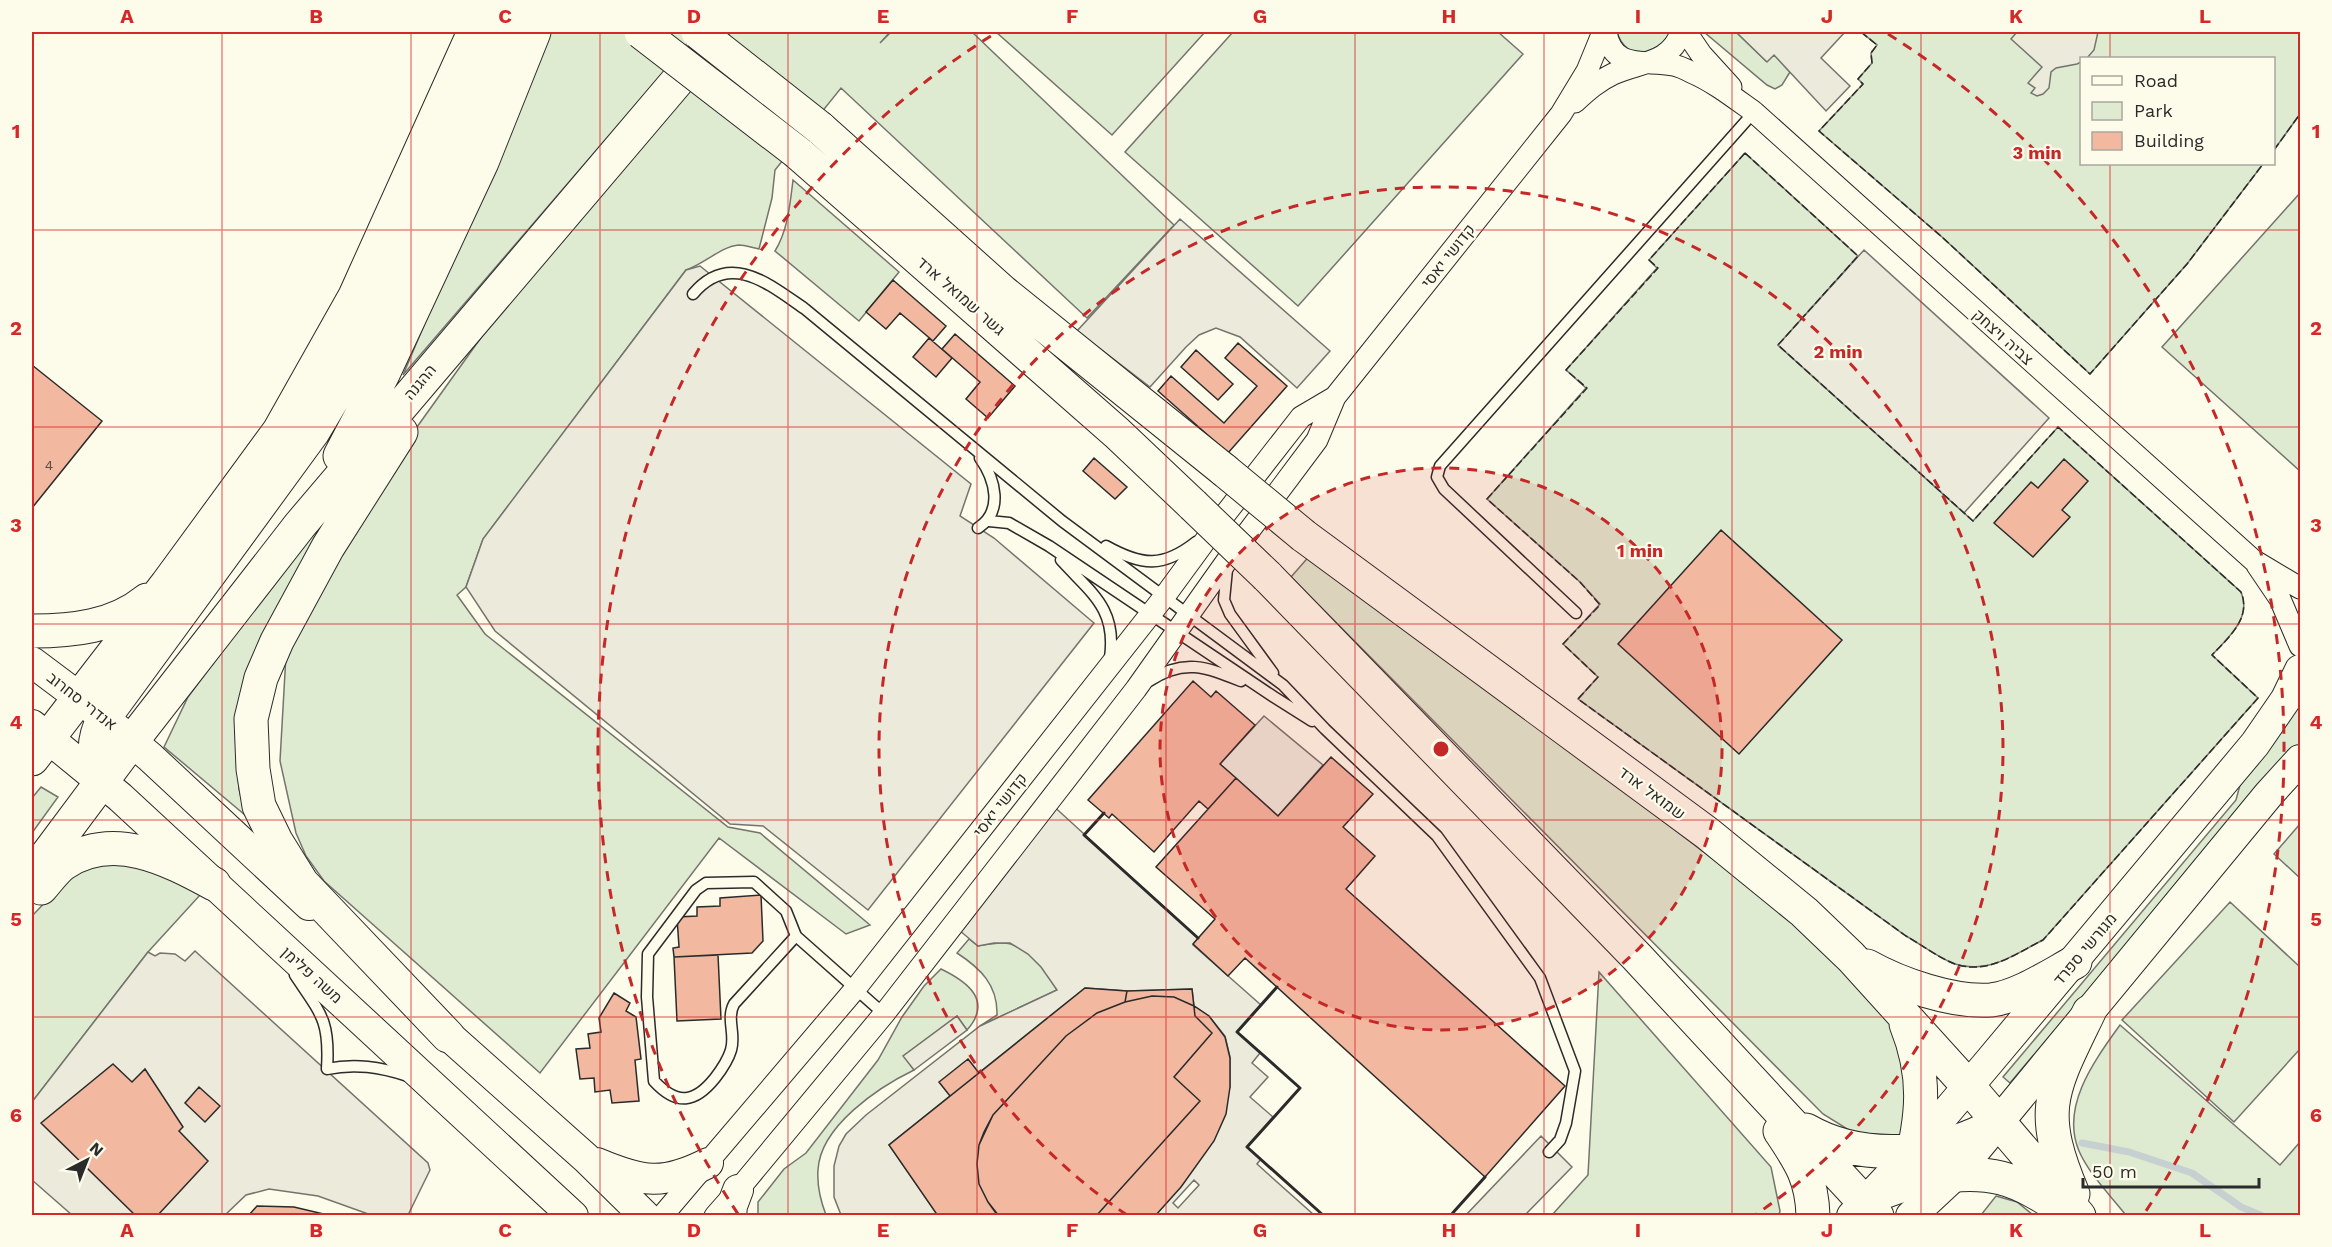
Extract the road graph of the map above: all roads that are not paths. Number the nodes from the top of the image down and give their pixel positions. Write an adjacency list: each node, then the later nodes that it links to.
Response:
1 (451, 32): 14 (highway)
2 (474, 32): 14 (highway)
3 (504, 32): 42 (highway)
4 (534, 32): 22 (highway)
5 (641, 32): 19 (highway, גשר שמואל ארד, bridge)
6 (698, 32): 24 (highway, גשר שמואל ארד, bridge)
7 (720, 32): 16 (highway, ההגנה)
8 (1604, 32): 11 (street); 13 (street, קדושי יאסי)
9 (1681, 32): 11 (street)
10 (1686, 32): 12 (street, צביה ויצחק)
11 (1645, 64): 12 (street, צביה ויצחק); 13 (street, קדושי יאסי)
12 (1754, 112): 27 (street, צביה ויצחק); 31 (lane)
13 (1561, 114): 17 (street, קדושי יאסי)
14 (425, 144): 28 (highway)
15 (693, 294): 18 (lane)
16 (467, 327): 22 (highway, ההגנה); 59 (highway)
17 (1335, 397): 19 (street, קדושי יאסי); 26 (street, קדושי יאסי)
18 (973, 448): 20 (lane); 21 (lane)
19 (1205, 515): 21 (lane); 30 (street, קדושי יאסי); 60 (highway, גשר שמואל ארד, bridge)
20 (989, 521): 23 (lane); 25 (lane)
21 (1062, 521): 30 (lane)
22 (300, 525): 45 (highway, ההגנה)
23 (978, 528)
24 (1304, 536): 53 (highway, שמואל ארד)
25 (1049, 546): 32 (lane); 37 (lane)
26 (1231, 555): 33 (street, קדושי יאסי); 39 (lane)
27 (2253, 560): 29 (street, צביה ויצחק); 35 (street, צביה ויצחק)
28 (167, 584): 34 (highway); 42 (highway)
29 (2301, 588)
30 (1164, 597): 32 (street, קדושי יאסי); 33 (lane)
31 (1576, 613)
32 (1150, 615): 33 (lane); 37 (street, קדושי יאסי)
33 (1183, 624): 39 (lane); 40 (street, קדושי יאסי); 41 (lane)
34 (32, 631)
35 (2301, 646)
36 (32, 662): 42 (main road, אנדרי סחרוב)
37 (1108, 667): 55 (street, קדושי יאסי)
38 (2301, 670): 54 (main road, מגורשי ספרד)
39 (1282, 685): 43 (lane)
40 (1136, 689): 41 (lane); 57 (street, קדושי יאסי)
41 (1274, 697): 43 (lane)
42 (92, 708): 44 (highway); 45 (main road, אנדרי סחרוב); 47 (highway)
43 (1325, 729): 67 (lane)
44 (37, 741): 47 (main road, משה פלימן)
45 (132, 741): 47 (highway, ההגנה); 59 (main road)
46 (2301, 760): 56 (main road)
47 (102, 781): 48 (highway, ההגנה); 49 (main road, משה פלימן)
48 (32, 875)
49 (214, 884): 50 (highway); 52 (main road, משה פלימן)
50 (32, 898)
51 (796, 936): 51 (lane); 55 (lane)
52 (270, 937): 61 (main road, משה פלימן); 61 (lane)
53 (1851, 957): 54 (highway); 58 (highway, שמואל ארד)
54 (2075, 962): 62 (main road, מגורשי ספרד)
55 (856, 988): 57 (lane); 69 (street, קדושי יאסי)
56 (2089, 1012): 64 (main road); 83 (highway)
57 (884, 1014): 72 (street, קדושי יאסי)
58 (1903, 1017): 62 (highway, שמואל ארד); 66 (highway)
59 (448, 1035): 68 (main road)
60 (1715, 1043): 63 (highway); 79 (highway)
61 (431, 1083): 65 (main road, משה פלימן)
62 (1968, 1086): 64 (highway, שמואל ארד); 66 (main road, מגורשי ספרד)
63 (1790, 1120): 66 (highway); 73 (highway)
64 (1999, 1122): 66 (highway); 70 (main road); 83 (highway, שמואל ארד)
65 (487, 1136): 74 (main road); 75 (main road, משה פלימן)
66 (1915, 1149): 71 (highway); 73 (main road, מגורשי ספרד)
67 (1550, 1152)
68 (587, 1159): 69 (main road); 76 (main road)
69 (708, 1163): 77 (street, קדושי יאסי)
70 (1954, 1176): 71 (highway); 81 (main road); 82 (highway)
71 (1906, 1184): 73 (highway); 80 (highway)
72 (735, 1203): 78 (street, קדושי יאסי)
73 (1864, 1210)
74 (548, 1215)
75 (573, 1215)
76 (645, 1215)
77 (662, 1215)
78 (714, 1215)
79 (1813, 1215)
80 (1897, 1215)
81 (1911, 1215)
82 (2074, 1215)
83 (2080, 1215)

